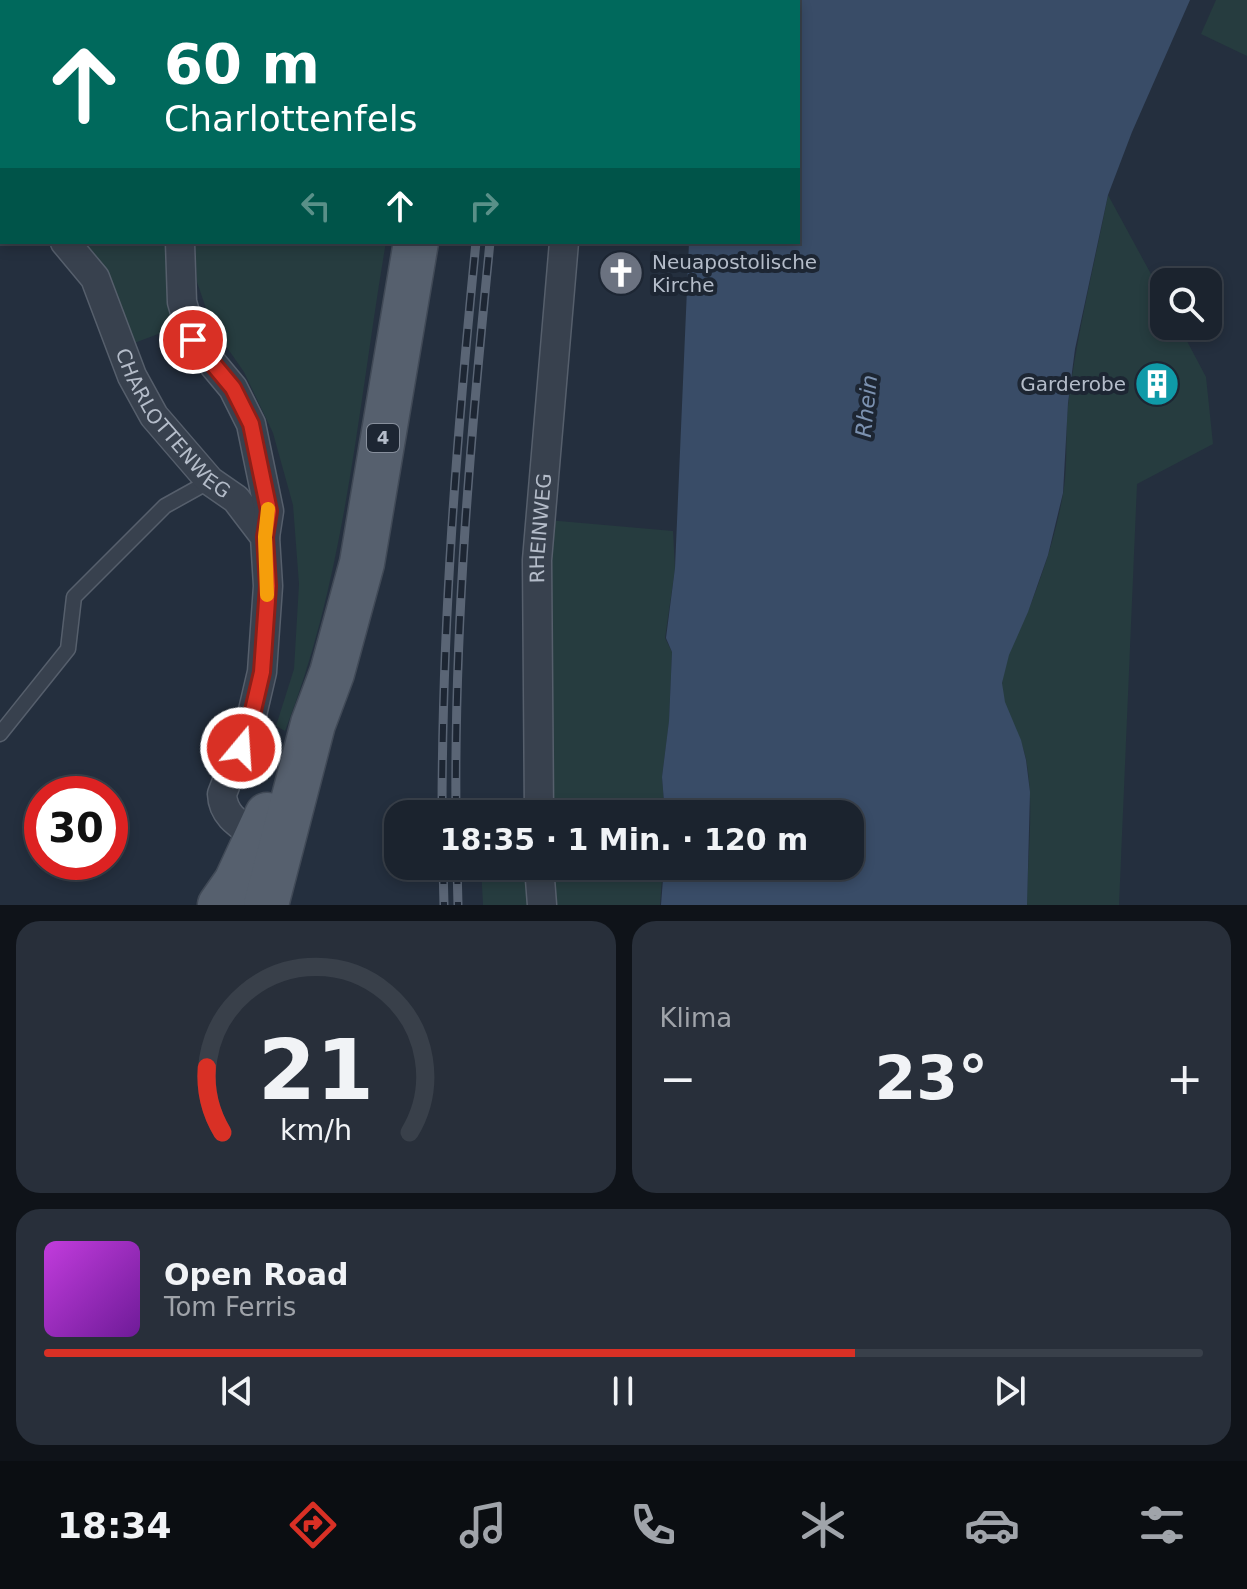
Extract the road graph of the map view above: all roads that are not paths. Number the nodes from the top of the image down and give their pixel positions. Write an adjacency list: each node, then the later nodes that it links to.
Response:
1 (67, 244): 5 (street, CHARLOTTENWEG)
2 (180, 244): 6 (street)
3 (416, 244): 9 (main road, 4)
4 (564, 244): 8 (street, RHEINWEG)
5 (210, 481): 6 (street, CHARLOTTENWEG); 7 (lane)
6 (265, 537): 9 (street)
7 (0, 734)
8 (539, 800)
9 (268, 847): 11 (main road, 4); 12 (main road, 4)
10 (540, 880): 13 (street)
11 (220, 905)
12 (266, 905)
13 (542, 905)

